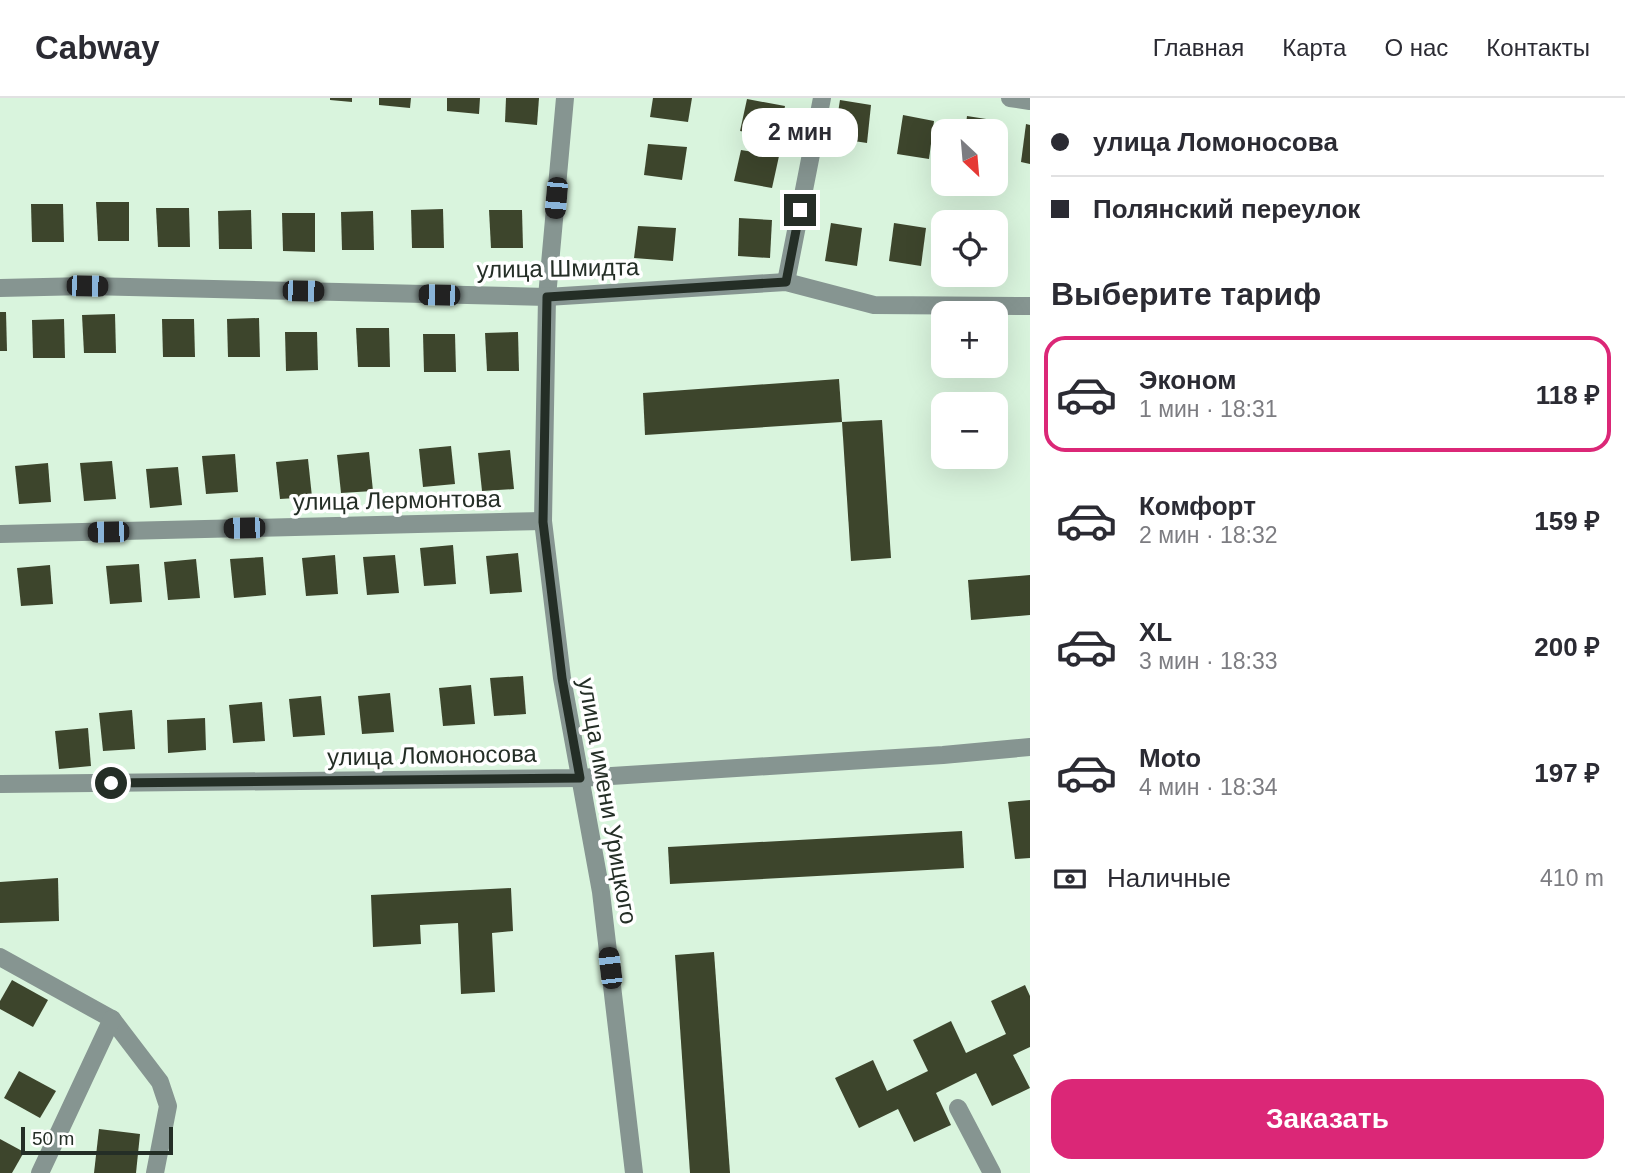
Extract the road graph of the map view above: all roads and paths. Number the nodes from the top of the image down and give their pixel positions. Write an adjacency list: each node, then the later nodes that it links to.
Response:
1 (565, 98): 7 (street, улица имени Урицкого)
2 (822, 98): 5 (street)
3 (1010, 98): 4 (street)
4 (1030, 101)
5 (786, 282): 7 (street, улица Шмидта); 8 (street, улица Шмидта)
6 (0, 288): 7 (street, улица Шмидта)
7 (547, 297): 9 (street, улица имени Урицкого)
8 (1030, 306)
9 (543, 522): 10 (street, улица Лермонтова); 12 (street, улица имени Урицкого)
10 (0, 534)
11 (1030, 747): 12 (street, улица Ломоносова)
12 (580, 778): 13 (street, улица Ломоносова); 19 (street, улица имени Урицкого)
13 (1, 784)
14 (0, 957): 15 (street)
15 (112, 1019): 17 (street); 18 (street)
16 (958, 1108): 20 (street)
17 (40, 1173)
18 (155, 1173)
19 (634, 1173)
20 (992, 1173)

